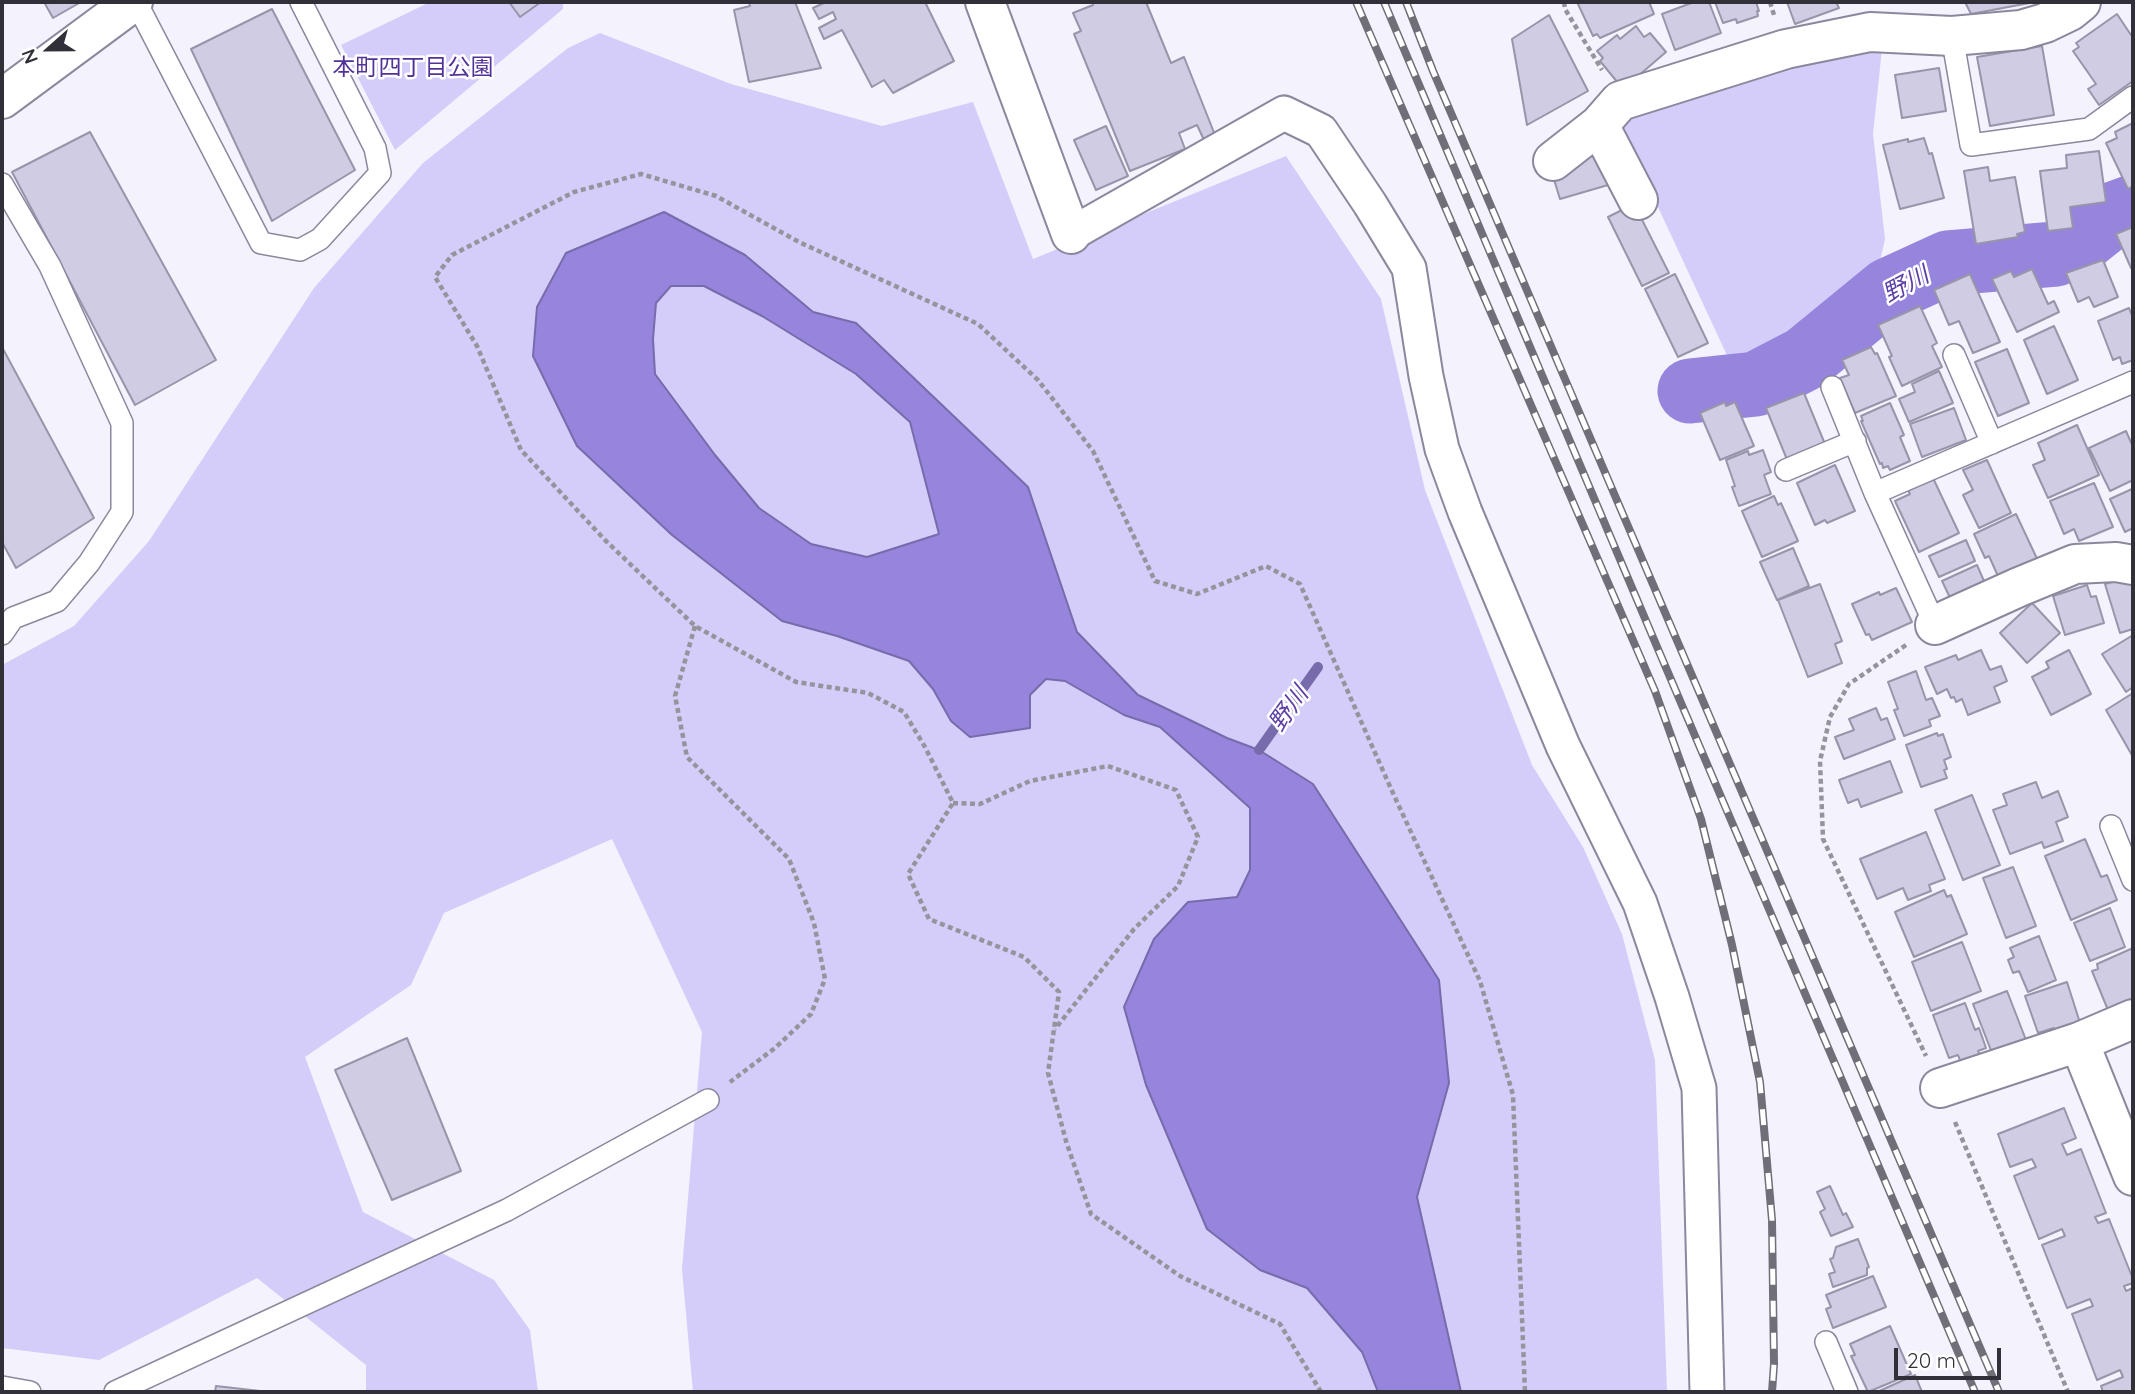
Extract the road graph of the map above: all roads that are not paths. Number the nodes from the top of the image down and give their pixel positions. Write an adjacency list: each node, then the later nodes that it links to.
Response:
1 (134, 2): 2 (lane); 7 (street)
2 (301, 2)
3 (985, 2): 12 (street)
4 (2073, 5): 5 (street)
5 (1952, 36): 6 (lane); 8 (street)
6 (2133, 96)
7 (2, 99)
8 (1610, 113): 9 (street); 11 (street)
9 (1553, 160)
10 (2, 184): 21 (lane)
11 (1638, 200)
12 (1071, 234): 34 (street)
13 (1954, 355): 17 (lane)
14 (1832, 387): 16 (lane)
15 (2132, 387): 17 (lane)
16 (1855, 442): 18 (lane); 19 (lane)
17 (1992, 443): 19 (lane)
18 (1786, 470)
19 (1875, 493): 22 (lane)
20 (2133, 565): 22 (street)
21 (5, 619)
22 (1935, 625)
23 (2111, 826): 24 (lane)
24 (2133, 880)
25 (2133, 1019): 26 (street)
26 (2079, 1042): 27 (street); 29 (street)
27 (1940, 1088)
28 (708, 1100): 33 (lane)
29 (2133, 1175)
30 (1826, 1342): 35 (lane)
31 (2, 1387): 32 (lane)
32 (30, 1392)
33 (115, 1392)
34 (1707, 1392)
35 (1847, 1392)

